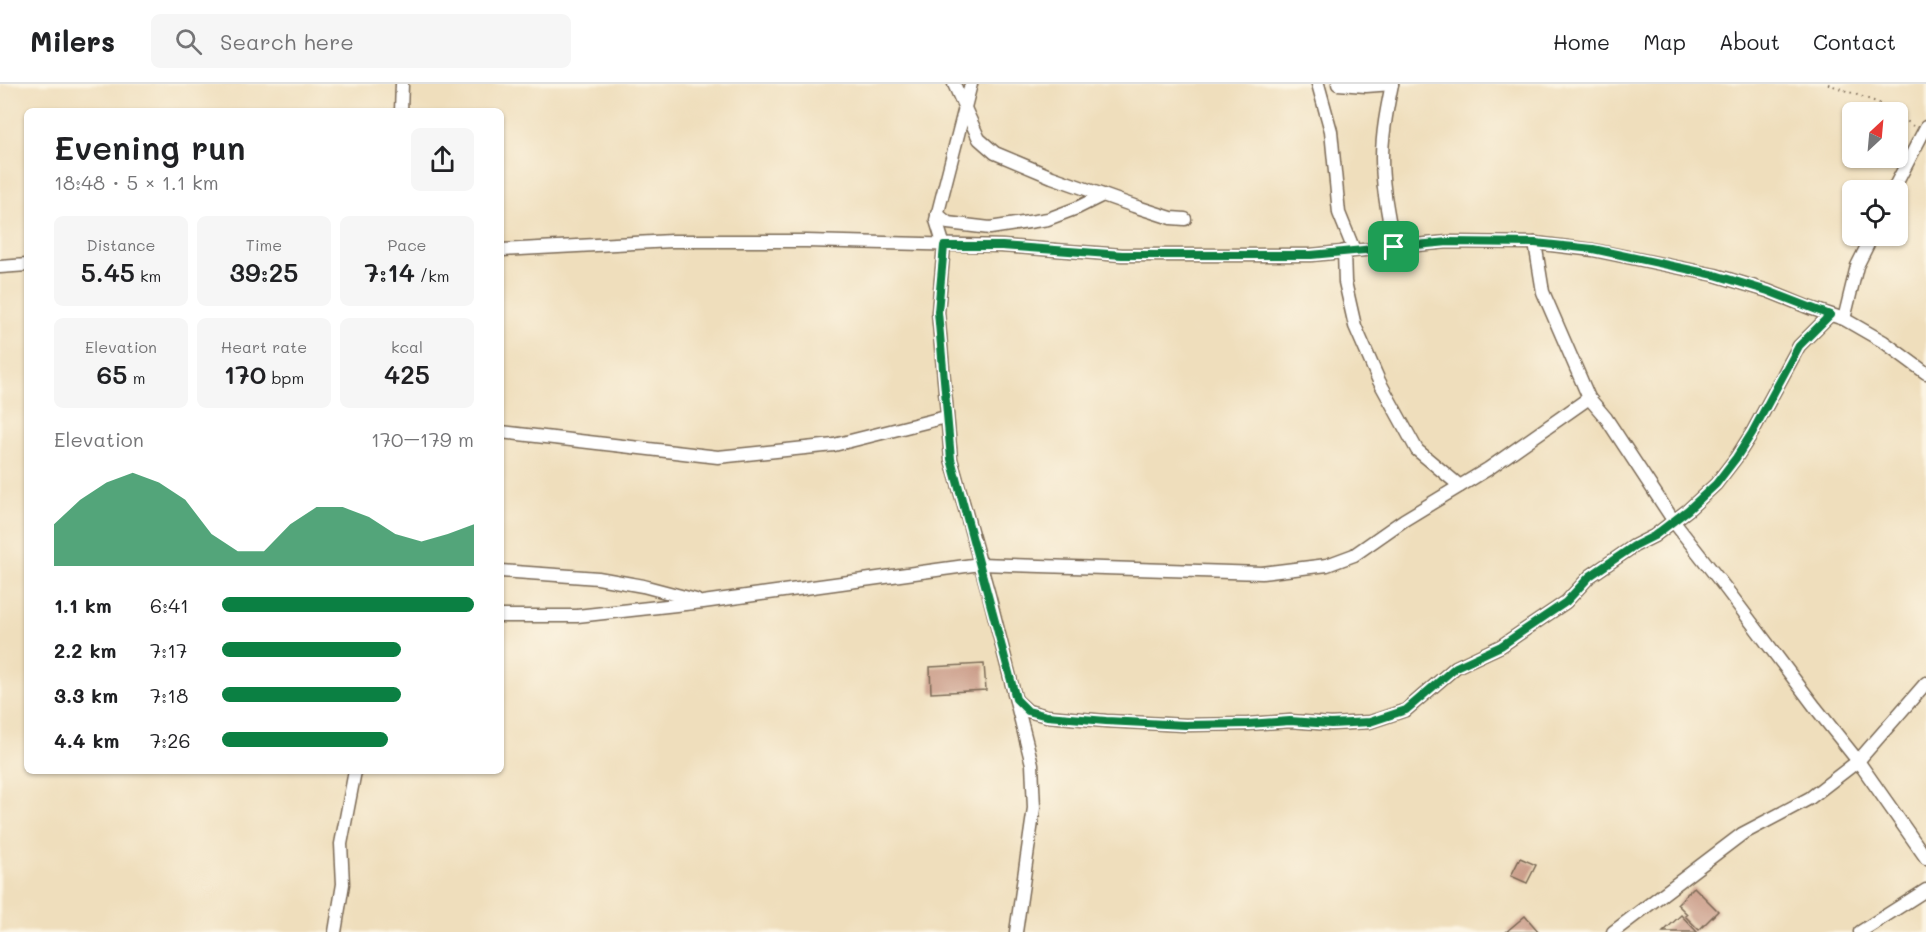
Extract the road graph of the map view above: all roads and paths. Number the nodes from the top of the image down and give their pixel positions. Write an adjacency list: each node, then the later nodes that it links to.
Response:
1 (402, 84): 10 (street)
2 (954, 84): 9 (street)
3 (971, 84): 9 (street)
4 (1318, 84): 22 (street)
5 (1338, 84): 6 (street)
6 (1392, 84): 20 (street)
7 (1828, 84): 8 (path)
8 (1876, 102)
9 (965, 107): 14 (street); 15 (street)
10 (401, 108)
11 (1908, 120): 12 (path)
12 (1924, 130): 13 (street)
13 (1898, 180)
14 (1103, 195): 15 (street); 16 (street)
15 (937, 214): 18 (street)
16 (1185, 219)
17 (1535, 243): 20 (street); 25 (street); 28 (street)
18 (944, 246): 21 (street); 22 (street); 29 (street)
19 (1867, 246): 26 (street)
20 (1394, 247): 22 (street)
21 (504, 250)
22 (1349, 251): 31 (street)
23 (24, 265): 24 (street)
24 (0, 267)
25 (1830, 315): 26 (street); 32 (street)
26 (1844, 319): 27 (street)
27 (1926, 373)
28 (1589, 398): 31 (street); 32 (street)
29 (946, 417): 30 (street); 33 (street)
30 (504, 432)
31 (1460, 486): 33 (street)
32 (1674, 522): 38 (street); 39 (street)
33 (980, 564): 35 (street); 38 (street)
34 (504, 571): 35 (street)
35 (703, 602): 36 (street)
36 (504, 616)
37 (1926, 683): 39 (street)
38 (1016, 699): 44 (street)
39 (1858, 761): 41 (street); 45 (street)
40 (354, 774): 43 (street)
41 (1926, 858)
42 (1926, 890): 46 (street)
43 (335, 932)
44 (1016, 932)
45 (1613, 932)
46 (1860, 932)

